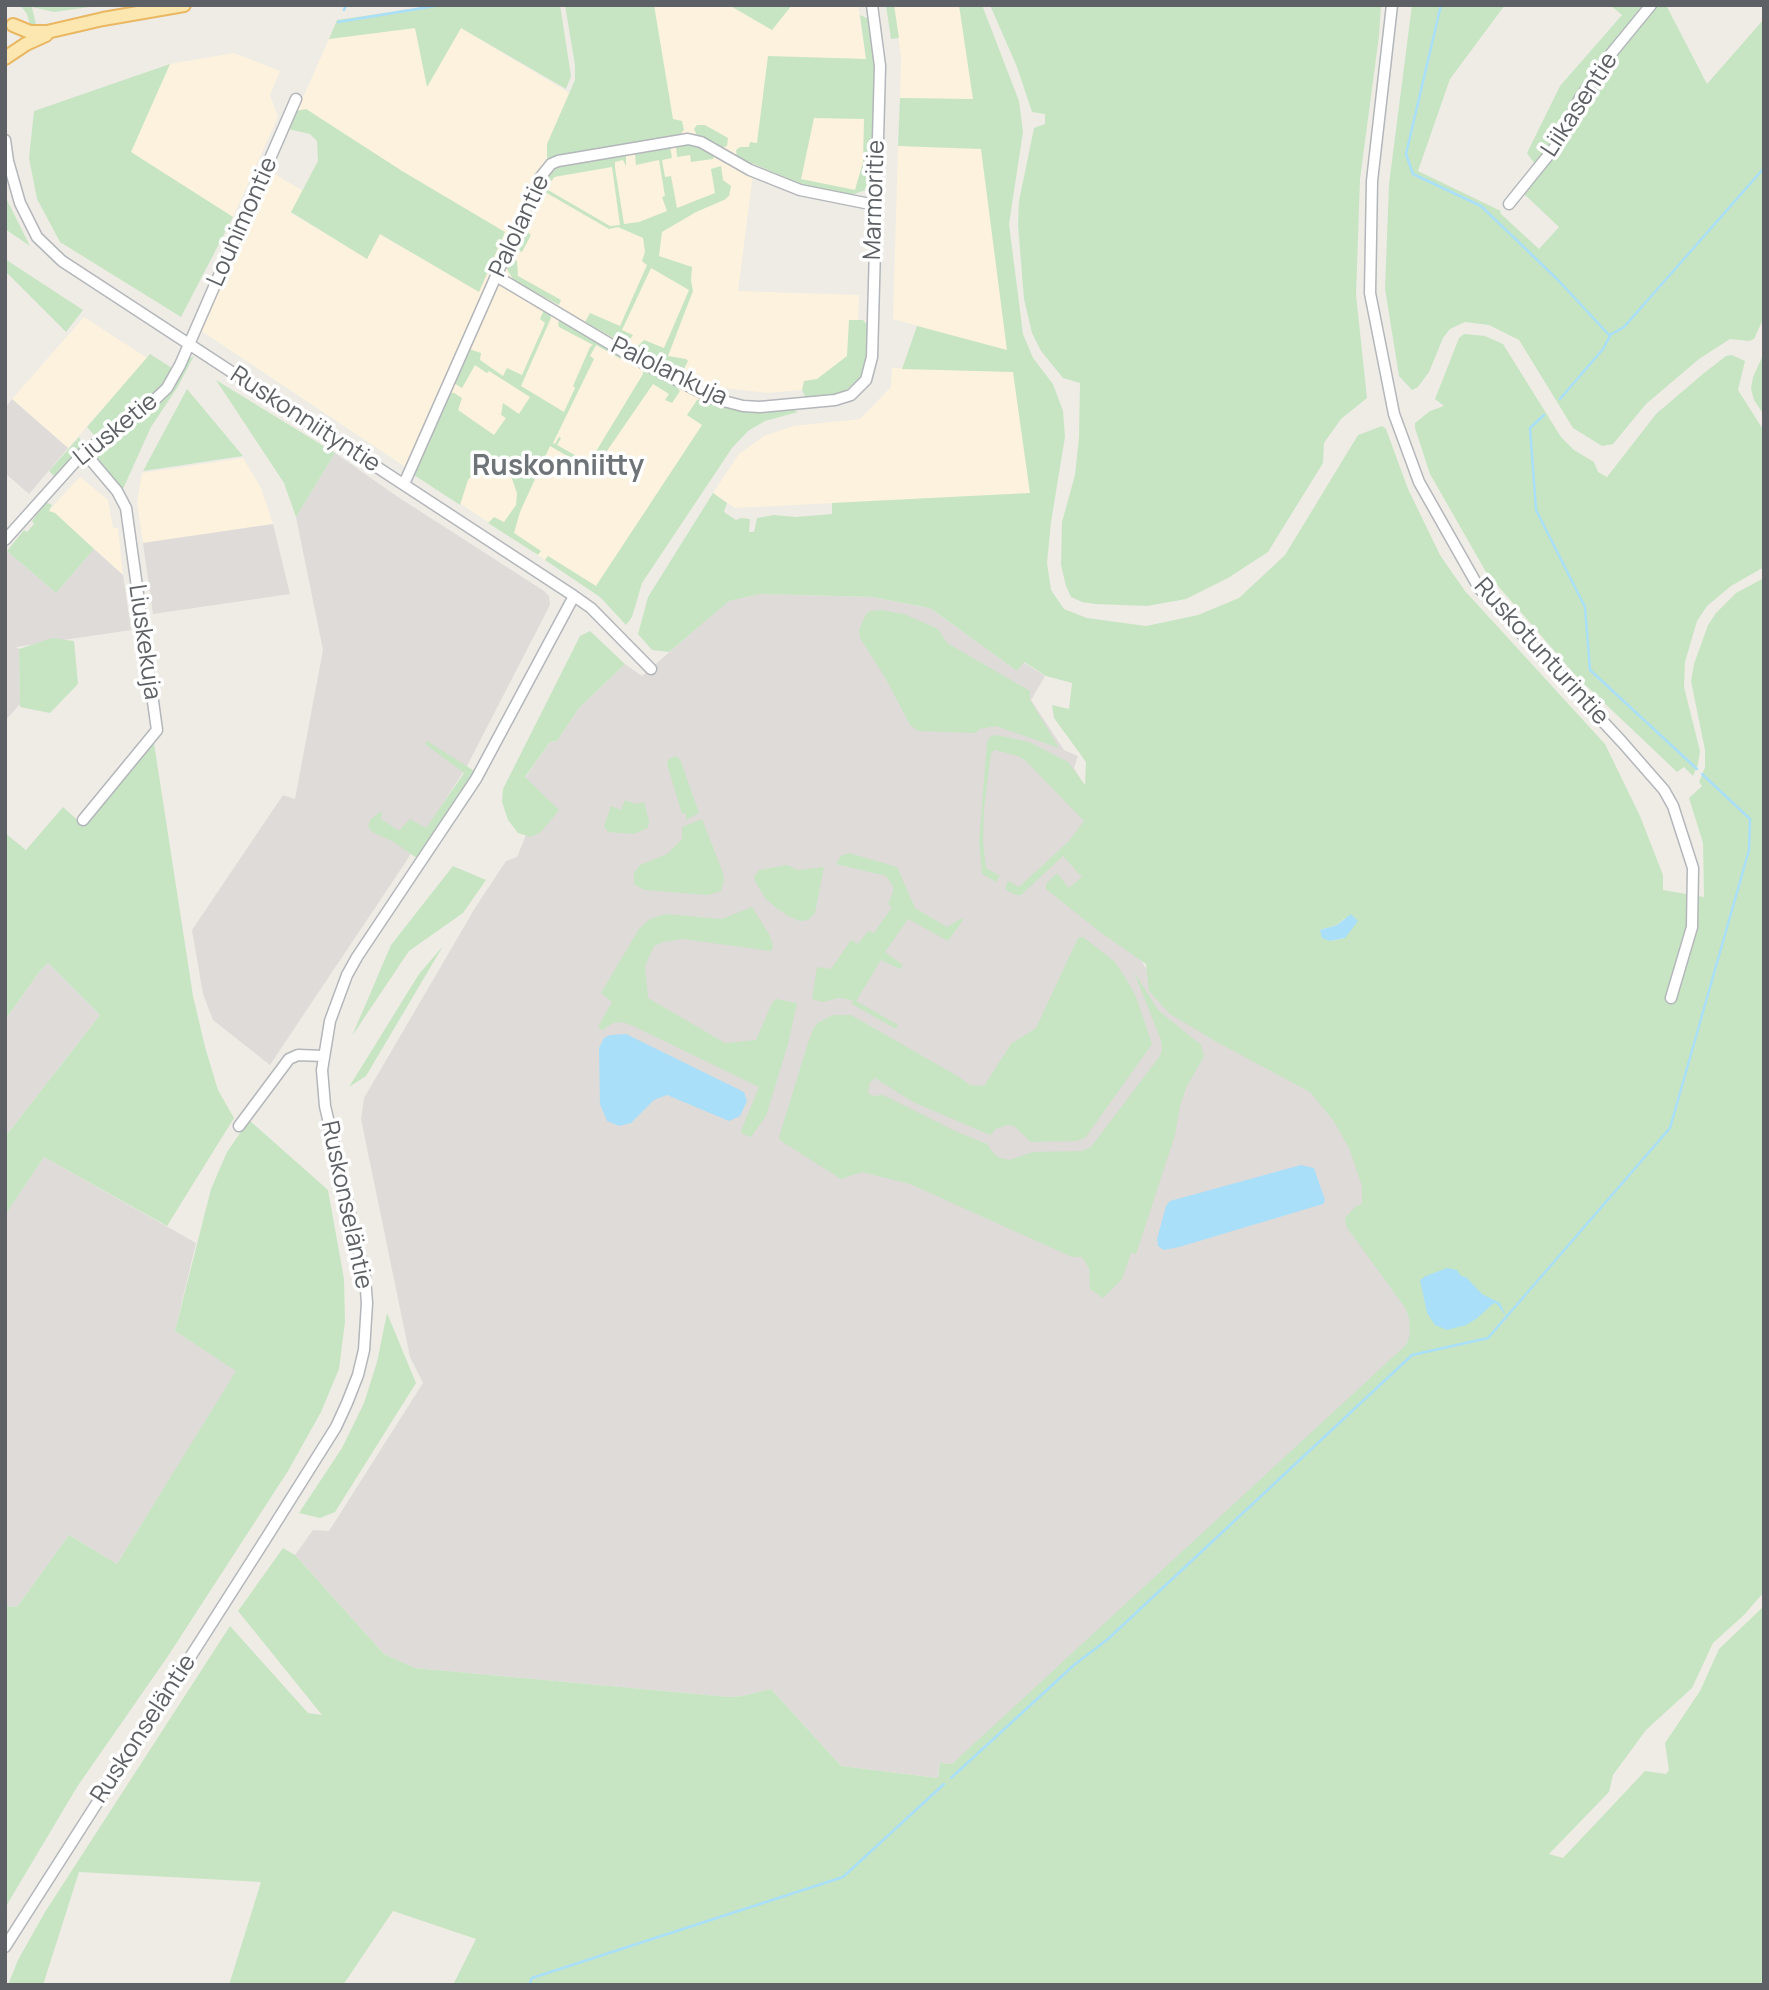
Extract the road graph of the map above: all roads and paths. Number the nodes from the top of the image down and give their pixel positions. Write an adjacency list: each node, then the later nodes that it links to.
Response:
1 (184, 5): 6 (main road)
2 (872, 5): 11 (street, Marmoritie)
3 (1392, 5): 21 (street, Ruskotunturintie)
4 (1651, 5): 10 (street, Liikasentie)
5 (8, 20): 6 (main road); 7 (main road)
6 (60, 29): 7 (main road)
7 (8, 56)
8 (296, 99): 13 (street, Louhimontie)
9 (5, 140): 13 (street, Ruskonniityntie)
10 (1509, 204)
11 (875, 205): 12 (street, Palolantie); 14 (street, Marmoritie)
12 (496, 276): 14 (street, Palolankuja); 16 (street, Palolantie)
13 (189, 345): 15 (street, Liusketie); 16 (street, Ruskonniityntie)
14 (856, 391)
15 (84, 452): 17 (street, Liusketie); 20 (street, Liuskekuja)
16 (404, 484): 18 (street, Ruskonniityntie)
17 (5, 540)
18 (574, 596): 19 (street, Ruskonniityntie); 22 (street, Ruskonseläntie)
19 (651, 669)
20 (83, 820)
21 (1671, 998)
22 (324, 1056): 23 (street); 24 (street, Ruskonseläntie)
23 (239, 1126)
24 (5, 1947)

